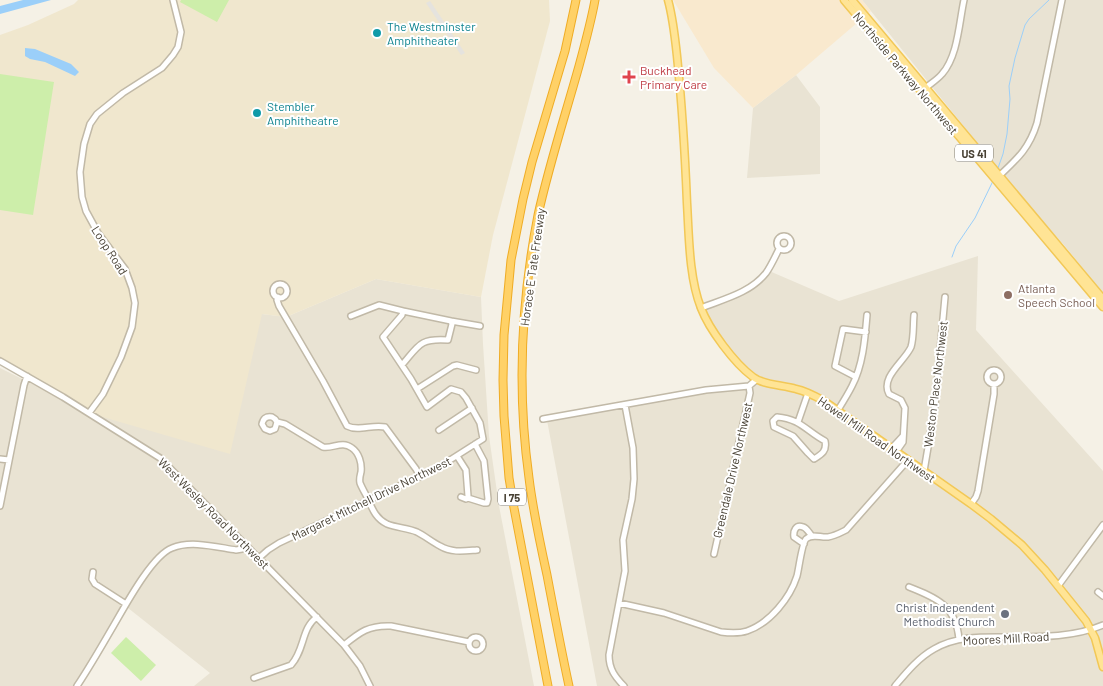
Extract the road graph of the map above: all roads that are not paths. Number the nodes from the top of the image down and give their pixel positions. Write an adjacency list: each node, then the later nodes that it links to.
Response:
1 (173, 0): 37 (street, Loop Road)
2 (576, 0): 79 (highway, Horace E Tate Freeway / I 75)
3 (597, 0): 80 (highway, Horace E Tate Freeway / I 75)
4 (668, 0): 16 (main road)
5 (844, 0): 9 (main road, Northside Parkway Northwest / US 41)
6 (852, 0): 9 (main road, Northside Parkway Northwest / US 41)
7 (964, 0): 9 (street)
8 (1062, 0): 10 (street)
9 (924, 89): 10 (main road, Northside Parkway Northwest / US 41)
10 (998, 178): 14 (main road, Northside Parkway Northwest / US 41); 15 (main road, Northside Parkway Northwest / US 41)
11 (780, 249): 16 (street)
12 (945, 296): 48 (street, Weston Place Northwest)
13 (278, 297): 49 (street)
14 (1103, 299)
15 (1103, 307)
16 (701, 308): 29 (main road)
17 (403, 312): 19 (street); 21 (street); 25 (street)
18 (914, 315): 43 (street)
19 (351, 316)
20 (867, 316): 23 (street)
21 (451, 321): 22 (street); 25 (street)
22 (480, 326)
23 (866, 332): 28 (street); 28 (street)
24 (0, 361): 27 (street, West Wesley Road Northwest)
25 (402, 365): 32 (street)
26 (476, 370): 32 (street)
27 (28, 376): 37 (street, West Wesley Road Northwest); 46 (street)
28 (856, 377): 36 (street)
29 (756, 380): 31 (street); 33 (main road, Howell Mill Road Northwest)
30 (994, 384): 53 (street)
31 (749, 386): 34 (street); 60 (street, Greendale Drive Northwest)
32 (417, 388): 35 (street)
33 (808, 393): 36 (main road, Howell Mill Road Northwest); 40 (street)
34 (625, 405): 38 (street); 68 (street)
35 (472, 408): 41 (street); 42 (street, Margaret Mitchell Drive Northwest)
36 (838, 410): 43 (main road, Howell Mill Road Northwest)
37 (89, 413): 58 (street, West Wesley Road Northwest)
38 (543, 419)
39 (277, 422): 52 (street)
40 (798, 422): 40 (street)
41 (439, 430)
42 (475, 444): 44 (street, Margaret Mitchell Drive Northwest); 51 (street)
43 (893, 450): 47 (main road, Howell Mill Road Northwest)
44 (457, 456): 49 (street, Margaret Mitchell Drive Northwest); 51 (street)
45 (0, 459): 46 (street)
46 (9, 460): 54 (street)
47 (908, 460): 48 (main road, Howell Mill Road Northwest); 56 (street)
48 (924, 471): 53 (main road, Howell Mill Road Northwest)
49 (420, 477): 52 (street, Margaret Mitchell Drive Northwest)
50 (461, 497): 51 (street)
51 (468, 498)
52 (368, 500): 59 (street); 61 (street, Margaret Mitchell Drive Northwest)
53 (971, 504): 63 (main road, Howell Mill Road Northwest)
54 (0, 506)
55 (1103, 525): 63 (street)
56 (812, 536): 57 (street); 57 (street)
57 (804, 544): 68 (street)
58 (248, 547): 61 (street, West Wesley Road Northwest); 67 (street)
59 (478, 550)
60 (714, 554)
61 (259, 558): 69 (street, West Wesley Road Northwest)
62 (93, 572): 67 (street)
63 (1058, 586): 71 (main road, Howell Mill Road Northwest)
64 (909, 587): 72 (street)
65 (1098, 592): 66 (street)
66 (1103, 596)
67 (126, 604): 77 (street)
68 (619, 604): 81 (street)
69 (317, 617): 74 (street, West Wesley Road Northwest); 76 (street)
70 (1103, 625): 71 (street, Moores Mill Road)
71 (1091, 630): 72 (street, Moores Mill Road); 75 (main road, Howell Mill Road Northwest)
72 (960, 639): 82 (street, Moores Mill Road)
73 (469, 642): 74 (street)
74 (344, 645): 78 (street, West Wesley Road Northwest)
75 (1103, 667)
76 (254, 678)
77 (77, 686)
78 (370, 686)
79 (548, 686)
80 (569, 686)
81 (624, 686)
82 (895, 686)

